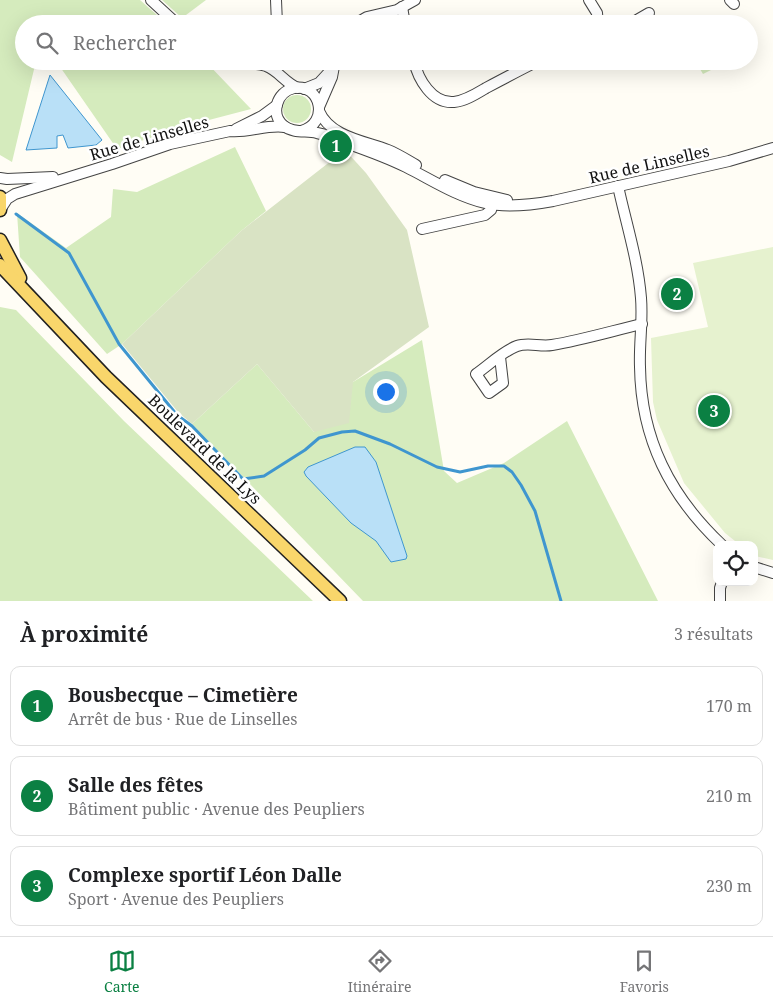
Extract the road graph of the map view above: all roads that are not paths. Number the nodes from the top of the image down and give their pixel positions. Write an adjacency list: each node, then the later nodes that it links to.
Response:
1 (151, 0): 7 (street)
2 (276, 0): 8 (street)
3 (415, 0): 5 (street)
4 (589, 0): 11 (street)
5 (402, 7): 9 (street); 10 (street)
6 (649, 13): 12 (street)
7 (167, 15)
8 (277, 15)
9 (374, 15)
10 (403, 15)
11 (598, 15)
12 (646, 15)
13 (272, 70): 18 (street); 19 (street)
14 (330, 70): 18 (street)
15 (333, 70): 20 (street)
16 (417, 70): 17 (street)
17 (521, 70)
18 (301, 89): 19 (street); 20 (street)
19 (278, 102): 21 (street); 22 (street, Rue de Linselles)
20 (319, 109): 23 (street); 29 (street, Rue de Linselles)
21 (285, 127): 22 (street, Rue de Linselles); 23 (street)
22 (230, 131): 25 (street, Rue de Linselles)
23 (301, 131): 29 (street, Rue de Linselles)
24 (773, 148): 27 (street, Rue de Linselles)
25 (76, 174): 26 (street, Rue de Linselles); 30 (street, Rue de Linselles)
26 (0, 178)
27 (618, 186): 29 (street, Rue de Linselles); 35 (street)
28 (0, 197): 30 (main road)
29 (494, 201): 31 (street)
30 (0, 210)
31 (422, 229)
32 (0, 240): 34 (main road, Boulevard de la Lys)
33 (0, 265): 34 (main road, Boulevard de la Lys)
34 (50, 318): 41 (main road, Boulevard de la Lys)
35 (642, 324): 36 (street); 37 (street)
36 (500, 357)
37 (718, 541)
38 (758, 568): 39 (street)
39 (773, 573)
40 (721, 586): 42 (street)
41 (340, 601)
42 (720, 601)

